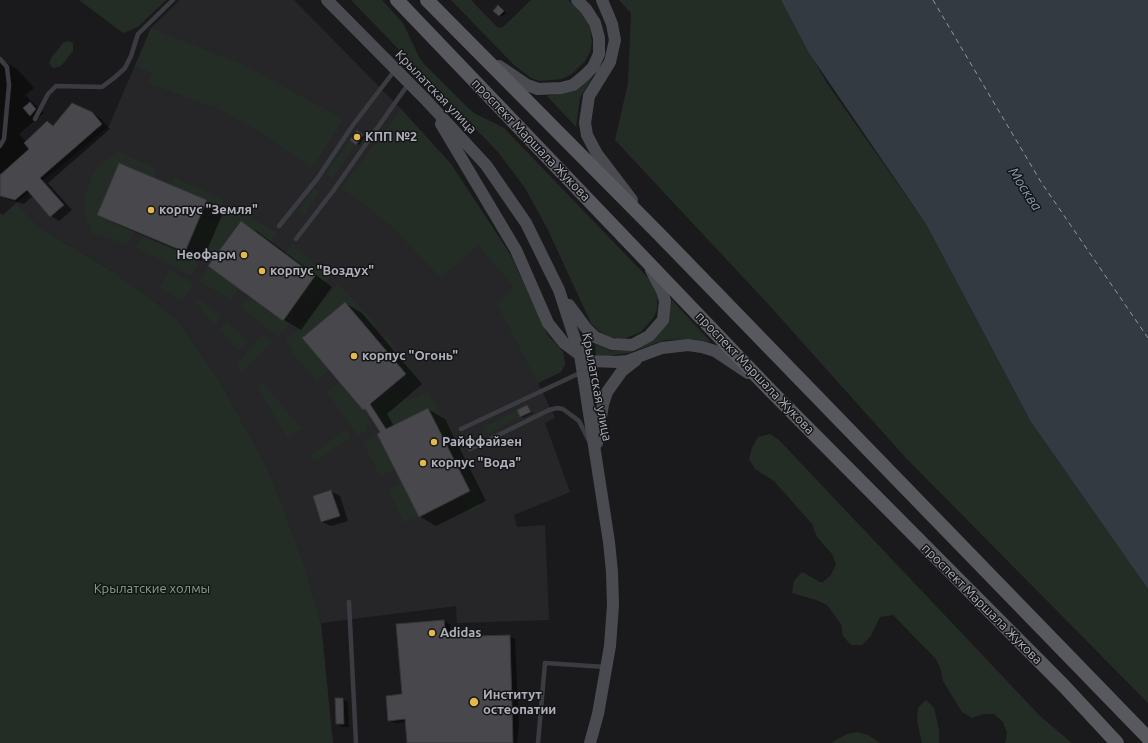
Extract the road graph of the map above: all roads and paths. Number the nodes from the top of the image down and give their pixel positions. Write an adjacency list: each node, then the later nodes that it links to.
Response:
1 (173, 0): 12 (lane)
2 (327, 0): 9 (main road, Крылатская улица)
3 (397, 0): 17 (main road, проспект Маршала Жукова)
4 (427, 0): 7 (main road, проспект Маршала Жукова)
5 (577, 0): 7 (main road)
6 (602, 0): 15 (main road)
7 (477, 51): 15 (main road, проспект Маршала Жукова)
8 (0, 59): 13 (lane)
9 (395, 70): 10 (main road, Крылатская улица); 14 (lane)
10 (409, 84): 11 (main road, Крылатская улица); 16 (lane)
11 (425, 99): 18 (main road, Крылатская улица); 19 (main road)
12 (35, 119)
13 (0, 146)
14 (279, 226)
15 (659, 234): 28 (main road, проспект Маршала Жукова)
16 (296, 239)
17 (643, 258): 18 (main road); 22 (main road, проспект Маршала Жукова)
18 (559, 290): 19 (main road, Крылатская улица)
19 (580, 355): 20 (main road); 21 (main road, Крылатская улица)
20 (641, 356): 22 (main road); 25 (main road)
21 (582, 371): 23 (lane); 25 (main road, Крылатская улица)
22 (771, 391): 32 (main road, проспект Маршала Жукова)
23 (461, 430)
24 (470, 449): 25 (lane)
25 (595, 454): 27 (main road, Крылатская улица)
26 (349, 602): 29 (lane)
27 (606, 667): 30 (lane); 31 (main road, Крылатская улица)
28 (1148, 738)
29 (356, 743)
30 (538, 743)
31 (590, 743)
32 (1117, 743)

